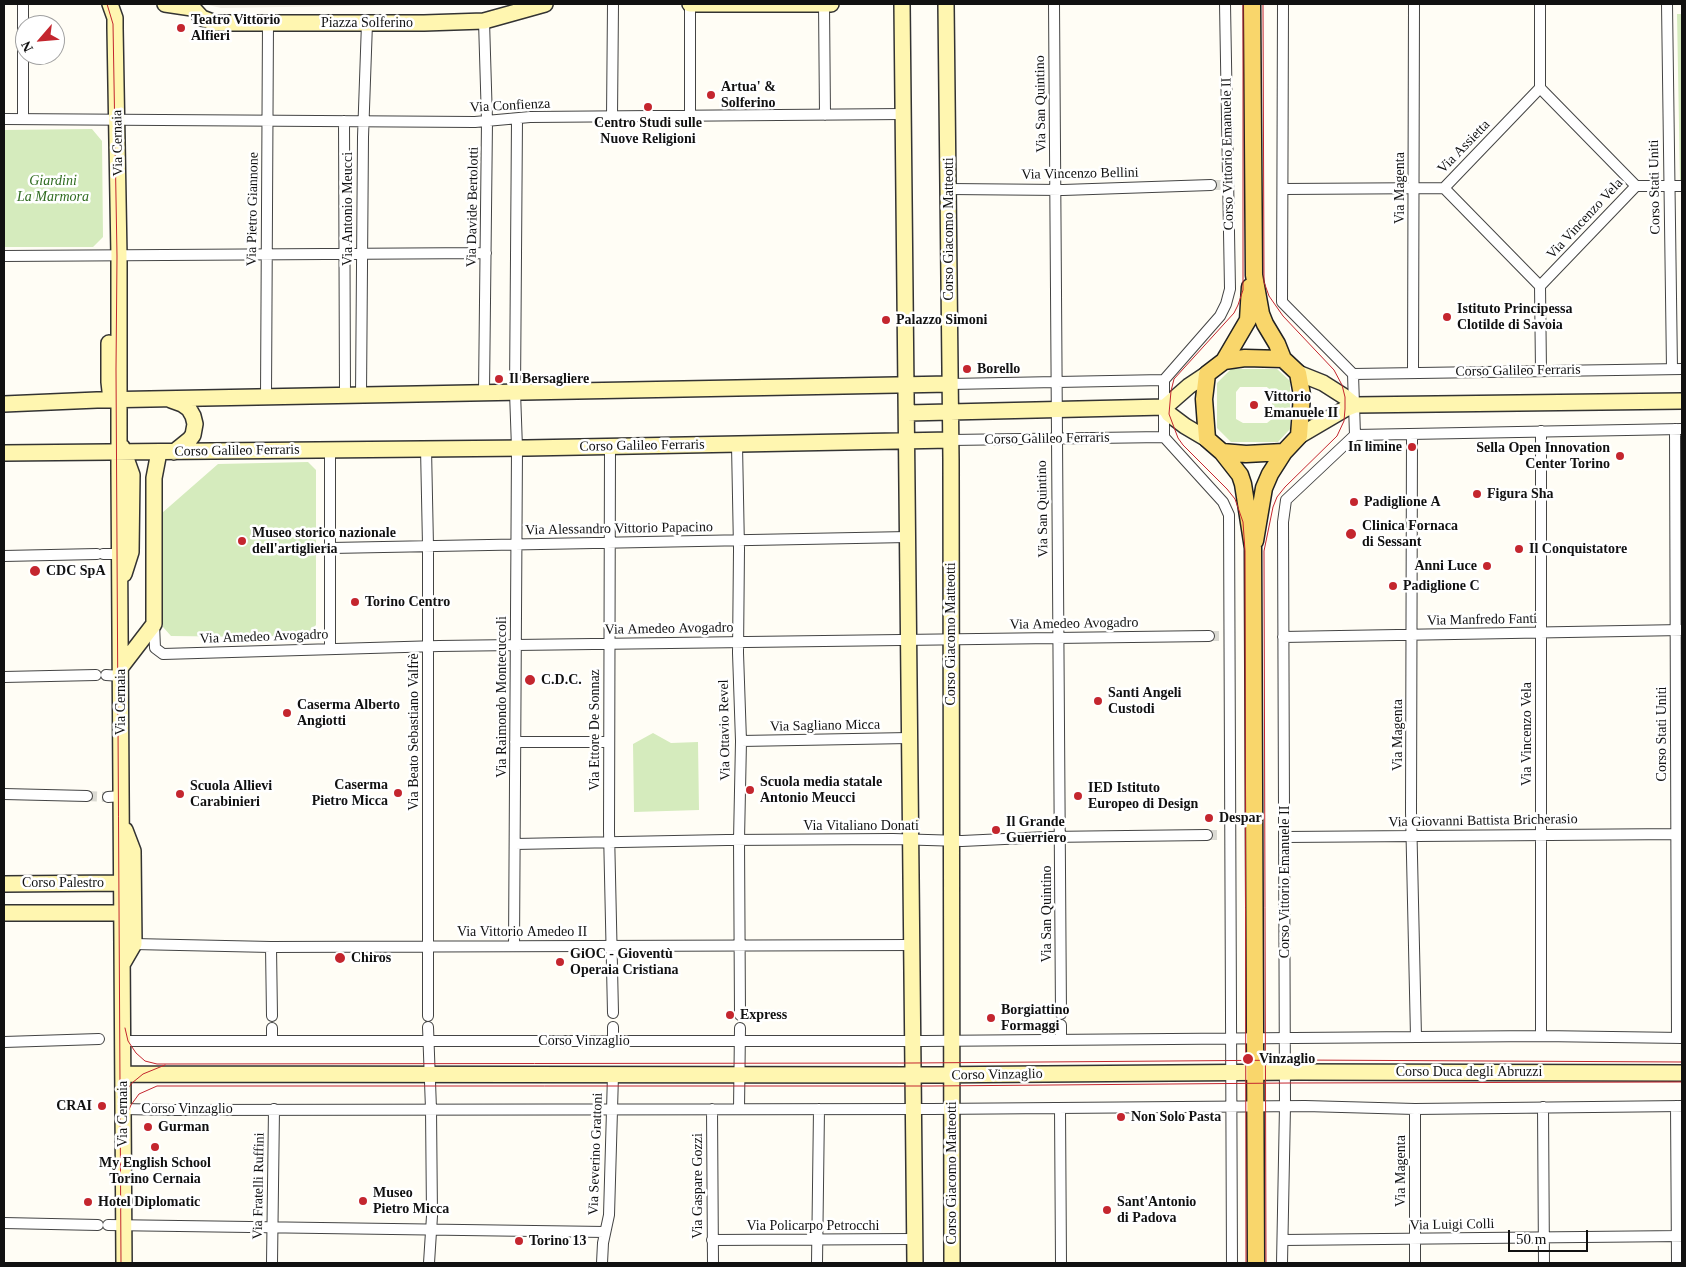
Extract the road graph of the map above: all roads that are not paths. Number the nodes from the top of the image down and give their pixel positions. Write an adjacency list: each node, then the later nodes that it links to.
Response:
1 (23, 4): 28 (street)
2 (110, 4): 29 (street, Via Cernaia)
3 (165, 4): 18 (street, Piazza Solferino)
4 (546, 4): 19 (street, Piazza Solferino)
5 (613, 4): 26 (street)
6 (690, 4): 7 (street); 25 (street)
7 (824, 4): 8 (street); 24 (street)
8 (831, 4)
9 (902, 4): 23 (street)
10 (946, 4): 41 (street, Corso Giacomo Matteotti)
11 (1054, 4): 42 (street, Via San Quintino)
12 (1225, 4): 35 (street, Corso Vittorio Emanuele II)
13 (1252, 4): 50 (main road, Corso Vittorio Emanuele II)
14 (1283, 4): 43 (street)
15 (1414, 4): 39 (street, Via Magenta)
16 (1540, 4): 22 (street)
17 (1667, 4): 37 (street, Corso Stati Uniti)
18 (190, 6): 20 (street, Piazza Solferino)
19 (484, 22): 21 (street, Piazza Solferino); 33 (street, Via Davide Bertolotti)
20 (268, 23): 21 (street, Piazza Solferino); 31 (street, Via Pietro Giannone)
21 (367, 23): 34 (street, Via Antonio Meucci)
22 (1540, 88): 36 (street, Via Vincenzo Vela); 40 (street, Via Assietta)
23 (904, 114): 24 (street, Via Confienza); 63 (street)
24 (826, 115): 25 (street, Via Confienza)
25 (690, 116): 26 (street, Via Confienza)
26 (612, 117): 30 (street, Via Confienza)
27 (4, 119): 28 (street, Via Confienza)
28 (23, 119): 29 (street, Via Confienza)
29 (118, 119): 31 (street, Via Confienza); 49 (street, Via Cernaia)
30 (517, 119): 33 (street, Via Confienza); 65 (street)
31 (269, 120): 32 (street, Via Confienza); 45 (street, Via Pietro Giannone)
32 (344, 121): 34 (street, Via Confienza); 46 (street, Via Antonio Meucci)
33 (487, 121): 34 (street, Via Confienza); 44 (street, Via Davide Bertolotti)
34 (363, 122): 47 (street, Via Antonio Meucci)
35 (1220, 185): 42 (street, Via Vincenzo Bellini); 60 (street, Corso Vittorio Emanuele II)
36 (1636, 186): 37 (street); 51 (street, Via Vincenzo Vela)
37 (1668, 186): 38 (street); 54 (street, Corso Stati Uniti)
38 (1682, 186)
39 (1414, 188): 40 (street); 43 (street); 57 (street, Via Magenta)
40 (1444, 188): 51 (street, Via Assietta)
41 (949, 189): 42 (street, Via Vincenzo Bellini); 62 (street, Corso Giacomo Matteotti)
42 (1056, 189): 61 (street, Via San Quintino)
43 (1284, 189): 59 (street)
44 (486, 253): 47 (street); 64 (street, Via Davide Bertolotti)
45 (266, 254): 46 (street); 49 (street); 68 (street, Via Pietro Giannone)
46 (344, 254): 47 (street); 66 (street, Via Antonio Meucci)
47 (362, 254): 67 (street, Via Antonio Meucci)
48 (4, 256): 49 (street)
49 (119, 256): 70 (street, Via Cernaia)
50 (1254, 275): 52 (main road, Corso Vittorio Emanuele II); 53 (main road, Corso Vittorio Emanuele II)
51 (1540, 286): 55 (street)
52 (1283, 360): 53 (main road); 56 (main road)
53 (1224, 361): 58 (main road)
54 (1677, 369): 55 (street, Corso Galileo Ferraris)
55 (1541, 371): 57 (street, Corso Galileo Ferraris)
56 (1298, 373): 73 (street); 82 (main road)
57 (1413, 373): 59 (street, Corso Galileo Ferraris)
58 (1207, 374): 74 (street); 85 (main road)
59 (1353, 374): 73 (street)
60 (1164, 380): 61 (street); 74 (street)
61 (1057, 382): 62 (street); 75 (street, Via San Quintino)
62 (950, 384): 63 (street); 77 (street, Corso Giacomo Matteotti)
63 (907, 385): 65 (street); 76 (street)
64 (484, 392): 65 (street); 67 (street)
65 (515, 392): 92 (street)
66 (345, 395): 67 (street); 68 (street)
67 (361, 395)
68 (266, 396): 69 (street)
69 (167, 399): 70 (street); 94 (street)
70 (115, 400): 72 (street); 89 (street, Via Cernaia)
71 (1682, 401): 73 (street)
72 (4, 404)
73 (1355, 405): 81 (street); 82 (street)
74 (1165, 407): 75 (street, Corso Galileo Ferraris); 83 (street); 85 (street)
75 (1057, 410): 77 (street, Corso Galileo Ferraris); 84 (street, Via San Quintino)
76 (907, 413): 77 (street, Corso Galileo Ferraris); 86 (street)
77 (950, 413): 87 (street, Corso Giacomo Matteotti)
78 (1679, 429): 79 (street); 109 (street, Corso Stati Uniti)
79 (1541, 432): 80 (street); 110 (street, Via Vincenzo Vela)
80 (1412, 434): 81 (street); 111 (street, Via Magenta)
81 (1355, 435): 113 (street, Corso Vittorio Emanuele II)
82 (1299, 436): 96 (main road)
83 (1164, 437): 84 (street, Corso Galileo Ferraris); 164 (street)
84 (1056, 439): 87 (street, Corso Galileo Ferraris); 114 (street, Via San Quintino)
85 (1206, 439): 95 (main road)
86 (907, 440): 87 (street, Corso Galileo Ferraris); 88 (street, Corso Galileo Ferraris); 98 (street)
87 (951, 440): 116 (street, Corso Giacomo Matteotti)
88 (737, 445): 90 (street, Corso Galileo Ferraris); 99 (street, Via Ottavio Revel)
89 (121, 447): 94 (street, Corso Galileo Ferraris); 97 (street, Corso Galileo Ferraris); 105 (street, Via Cernaia); 107 (street, Via Cernaia)
90 (610, 447): 92 (street, Corso Galileo Ferraris); 100 (street, Via Ettore De Sonnaz)
91 (426, 448): 92 (street, Corso Galileo Ferraris); 93 (street, Corso Galileo Ferraris); 102 (street, Via Beato Sebastiano Valfrè)
92 (517, 448): 101 (street, Via Raimondo Montecuccoli)
93 (330, 449): 94 (street, Corso Galileo Ferraris); 103 (street)
94 (167, 452): 108 (street)
95 (1222, 452): 96 (main road); 104 (main road)
96 (1284, 452): 104 (main road)
97 (4, 453)
98 (908, 537): 99 (street, Via Alessandro Vittorio Papacino); 115 (street)
99 (739, 540): 100 (street, Via Alessandro Vittorio Papacino); 117 (street, Via Ottavio Revel)
100 (610, 542): 101 (street, Via Alessandro Vittorio Papacino); 118 (street, Via Ettore De Sonnaz)
101 (516, 545): 102 (street, Via Alessandro Vittorio Papacino); 119 (street, Via Raimondo Montecuccoli)
102 (428, 546): 103 (street, Via Alessandro Vittorio Papacino); 120 (street, Via Beato Sebastiano Valfrè)
103 (331, 548): 121 (street)
104 (1254, 548): 165 (main road)
105 (120, 554): 106 (street); 107 (street, Via Cernaia)
106 (4, 556)
107 (120, 585): 122 (street, Via Cernaia)
108 (154, 624): 121 (street, Via Amedeo Avogadro); 122 (street)
109 (1679, 631): 110 (street, Via Manfredo Fanti); 132 (street, Corso Stati Uniti)
110 (1542, 633): 111 (street, Via Manfredo Fanti); 131 (street, Via Vincenzo Vela)
111 (1412, 635): 113 (street, Via Manfredo Fanti); 136 (street, Via Magenta)
112 (1209, 636): 114 (street, Via Amedeo Avogadro)
113 (1283, 637): 135 (street, Corso Vittorio Emanuele II)
114 (1058, 638): 116 (street, Via Amedeo Avogadro); 134 (street, Via San Quintino)
115 (909, 640): 116 (street, Via Amedeo Avogadro); 117 (street, Via Amedeo Avogadro); 124 (street)
116 (951, 640): 139 (street, Corso Giacomo Matteotti)
117 (738, 642): 118 (street, Via Amedeo Avogadro); 125 (street, Via Ottavio Revel)
118 (608, 644): 119 (street, Via Amedeo Avogadro); 127 (street, Via Ettore De Sonnaz)
119 (516, 646): 120 (street, Via Amedeo Avogadro); 126 (street, Via Raimondo Montecuccoli)
120 (428, 647): 121 (street, Via Amedeo Avogadro); 149 (street, Via Beato Sebastiano Valfrè)
121 (330, 648)
122 (121, 671): 123 (street); 130 (street, Via Cernaia)
123 (4, 677)
124 (909, 738): 125 (street, Via Sagliano Micca); 137 (street)
125 (741, 741): 138 (street, Via Ottavio Revel)
126 (515, 742): 127 (street); 141 (street, Via Raimondo Montecuccoli)
127 (609, 742): 140 (street, Via Ettore De Sonnaz)
128 (4, 794): 129 (street)
129 (86, 796)
130 (122, 820): 142 (street, Via Cernaia); 146 (street, Via Cernaia)
131 (1542, 834): 132 (street, Via Giovanni Battista Bricherasio); 136 (street, Via Giovanni Battista Bricherasio); 162 (street, Via Vincenzo Vela)
132 (1679, 834): 167 (street, Corso Stati Uniti)
133 (1207, 835): 134 (street, Via Vitaliano Donati)
134 (1060, 837): 139 (street, Via Vitaliano Donati); 155 (street, Via San Quintino)
135 (1285, 837): 136 (street, Via Giovanni Battista Bricherasio); 166 (street, Corso Vittorio Emanuele II)
136 (1412, 837): 163 (street, Via Magenta)
137 (910, 839): 138 (street, Via Vitaliano Donati); 139 (street, Via Vitaliano Donati); 148 (street)
138 (739, 840): 140 (street, Via Vitaliano Donati); 147 (street, Via Ottavio Revel)
139 (951, 841): 172 (street, Corso Giacomo Matteotti)
140 (609, 842): 141 (street, Via Vitaliano Donati); 151 (street, Via Ettore De Sonnaz)
141 (515, 844): 150 (street, Via Raimondo Montecuccoli)
142 (123, 883): 143 (street, Corso Palestro); 145 (street, Via Cernaia)
143 (4, 884)
144 (4, 913): 145 (street)
145 (123, 913): 153 (street, Via Cernaia)
146 (134, 944): 152 (street, Via Vittorio Amedeo II); 153 (street)
147 (740, 945): 148 (street, Via Vittorio Amedeo II); 151 (street, Via Vittorio Amedeo II); 156 (street, Via Ottavio Revel)
148 (911, 945): 171 (street)
149 (428, 946): 150 (street, Via Vittorio Amedeo II); 152 (street, Via Vittorio Amedeo II); 175 (street, Via Beato Sebastiano Valfrè)
150 (514, 946): 151 (street, Via Vittorio Amedeo II)
151 (612, 946): 154 (street, Via Ettore De Sonnaz)
152 (271, 947): 157 (street)
153 (122, 964): 173 (street, Via Cernaia)
154 (613, 1013)
155 (1061, 1014)
156 (740, 1015)
157 (272, 1016)
158 (1061, 1025): 169 (street)
159 (613, 1027): 176 (street)
160 (272, 1028): 174 (street)
161 (740, 1028): 170 (street)
162 (1541, 1036): 163 (street); 167 (street)
163 (1416, 1037): 166 (street)
164 (1231, 1038): 165 (street, Corso Vinzaglio); 169 (street, Corso Vinzaglio); 178 (street)
165 (1256, 1038): 166 (street); 179 (main road)
166 (1285, 1038): 180 (street, Corso Vittorio Emanuele II)
167 (1679, 1038)
168 (99, 1039): 177 (street)
169 (1061, 1039): 172 (street, Corso Vinzaglio)
170 (740, 1040): 171 (street, Corso Vinzaglio); 176 (street, Corso Vinzaglio); 185 (street)
171 (911, 1040): 172 (street, Corso Vinzaglio); 186 (street)
172 (952, 1040): 187 (street, Corso Giacomo Matteotti)
173 (123, 1041): 174 (street, Corso Vinzaglio); 182 (street, Via Cernaia)
174 (272, 1041): 175 (street, Corso Vinzaglio)
175 (428, 1041): 176 (street, Corso Vinzaglio); 183 (street)
176 (613, 1041)
177 (4, 1042)
178 (1231, 1072): 179 (street, Corso Vinzaglio); 187 (street, Corso Vinzaglio); 188 (street)
179 (1256, 1072): 180 (street, Corso Duca degli Abruzzi); 189 (main road)
180 (1285, 1072): 181 (street, Corso Duca degli Abruzzi); 190 (street, Corso Vittorio Emanuele II)
181 (1682, 1072)
182 (123, 1074): 183 (street, Corso Vinzaglio); 194 (street, Via Cernaia)
183 (430, 1075): 184 (street, Corso Vinzaglio); 196 (street)
184 (613, 1075): 185 (street, Corso Vinzaglio); 197 (street, Via Severino Grattoni)
185 (739, 1075): 186 (street, Corso Vinzaglio); 199 (street)
186 (912, 1075): 187 (street, Corso Vinzaglio); 201 (street)
187 (952, 1075): 202 (street, Corso Giacomo Matteotti)
188 (1231, 1106): 189 (street, Corso Vinzaglio); 193 (street, Corso Vinzaglio); 225 (street)
189 (1256, 1106): 190 (street); 226 (main road)
190 (1285, 1106): 203 (street); 215 (street, Corso Vittorio Emanuele II)
191 (1679, 1106): 192 (street); 209 (street)
192 (1543, 1107): 203 (street); 210 (street)
193 (1060, 1108): 202 (street, Corso Vinzaglio); 224 (street)
194 (123, 1109): 195 (street, Corso Vinzaglio); 205 (street, Via Cernaia)
195 (274, 1109): 196 (street, Corso Vinzaglio); 206 (street, Via Fratelli Ruffini)
196 (431, 1109): 197 (street, Corso Vinzaglio); 207 (street)
197 (612, 1109): 198 (street, Corso Vinzaglio); 208 (street, Via Severino Grattoni)
198 (712, 1109): 199 (street, Corso Vinzaglio); 214 (street, Via Gaspare Gozzi)
199 (740, 1109): 200 (street, Corso Vinzaglio)
200 (819, 1109): 201 (street, Corso Vinzaglio); 211 (street)
201 (913, 1109): 202 (street, Corso Vinzaglio); 212 (street)
202 (953, 1109): 223 (street, Corso Giacomo Matteotti)
203 (1415, 1109): 213 (street, Via Magenta)
204 (4, 1223): 205 (street)
205 (124, 1225): 206 (street); 216 (street, Via Cernaia)
206 (272, 1227): 207 (street); 217 (street, Via Fratelli Ruffini)
207 (431, 1229): 208 (street); 218 (street)
208 (605, 1232): 219 (street, Via Severino Grattoni)
209 (1679, 1236): 210 (street, Via Luigi Colli); 230 (street)
210 (1544, 1238): 213 (street, Via Luigi Colli); 229 (street)
211 (818, 1239): 212 (street, Via Policarpo Petrocchi); 214 (street, Via Policarpo Petrocchi); 221 (street)
212 (914, 1239): 222 (street)
213 (1415, 1239): 215 (street, Via Luigi Colli); 228 (street, Via Magenta)
214 (712, 1240): 220 (street, Via Gaspare Gozzi)
215 (1283, 1240): 227 (street, Corso Vittorio Emanuele II)
216 (124, 1263)
217 (272, 1263)
218 (429, 1263)
219 (602, 1263)
220 (713, 1263)
221 (818, 1263)
222 (914, 1263)
223 (952, 1263)
224 (1061, 1263)
225 (1232, 1263)
226 (1256, 1263)
227 (1282, 1263)
228 (1415, 1263)
229 (1544, 1263)
230 (1677, 1263)

